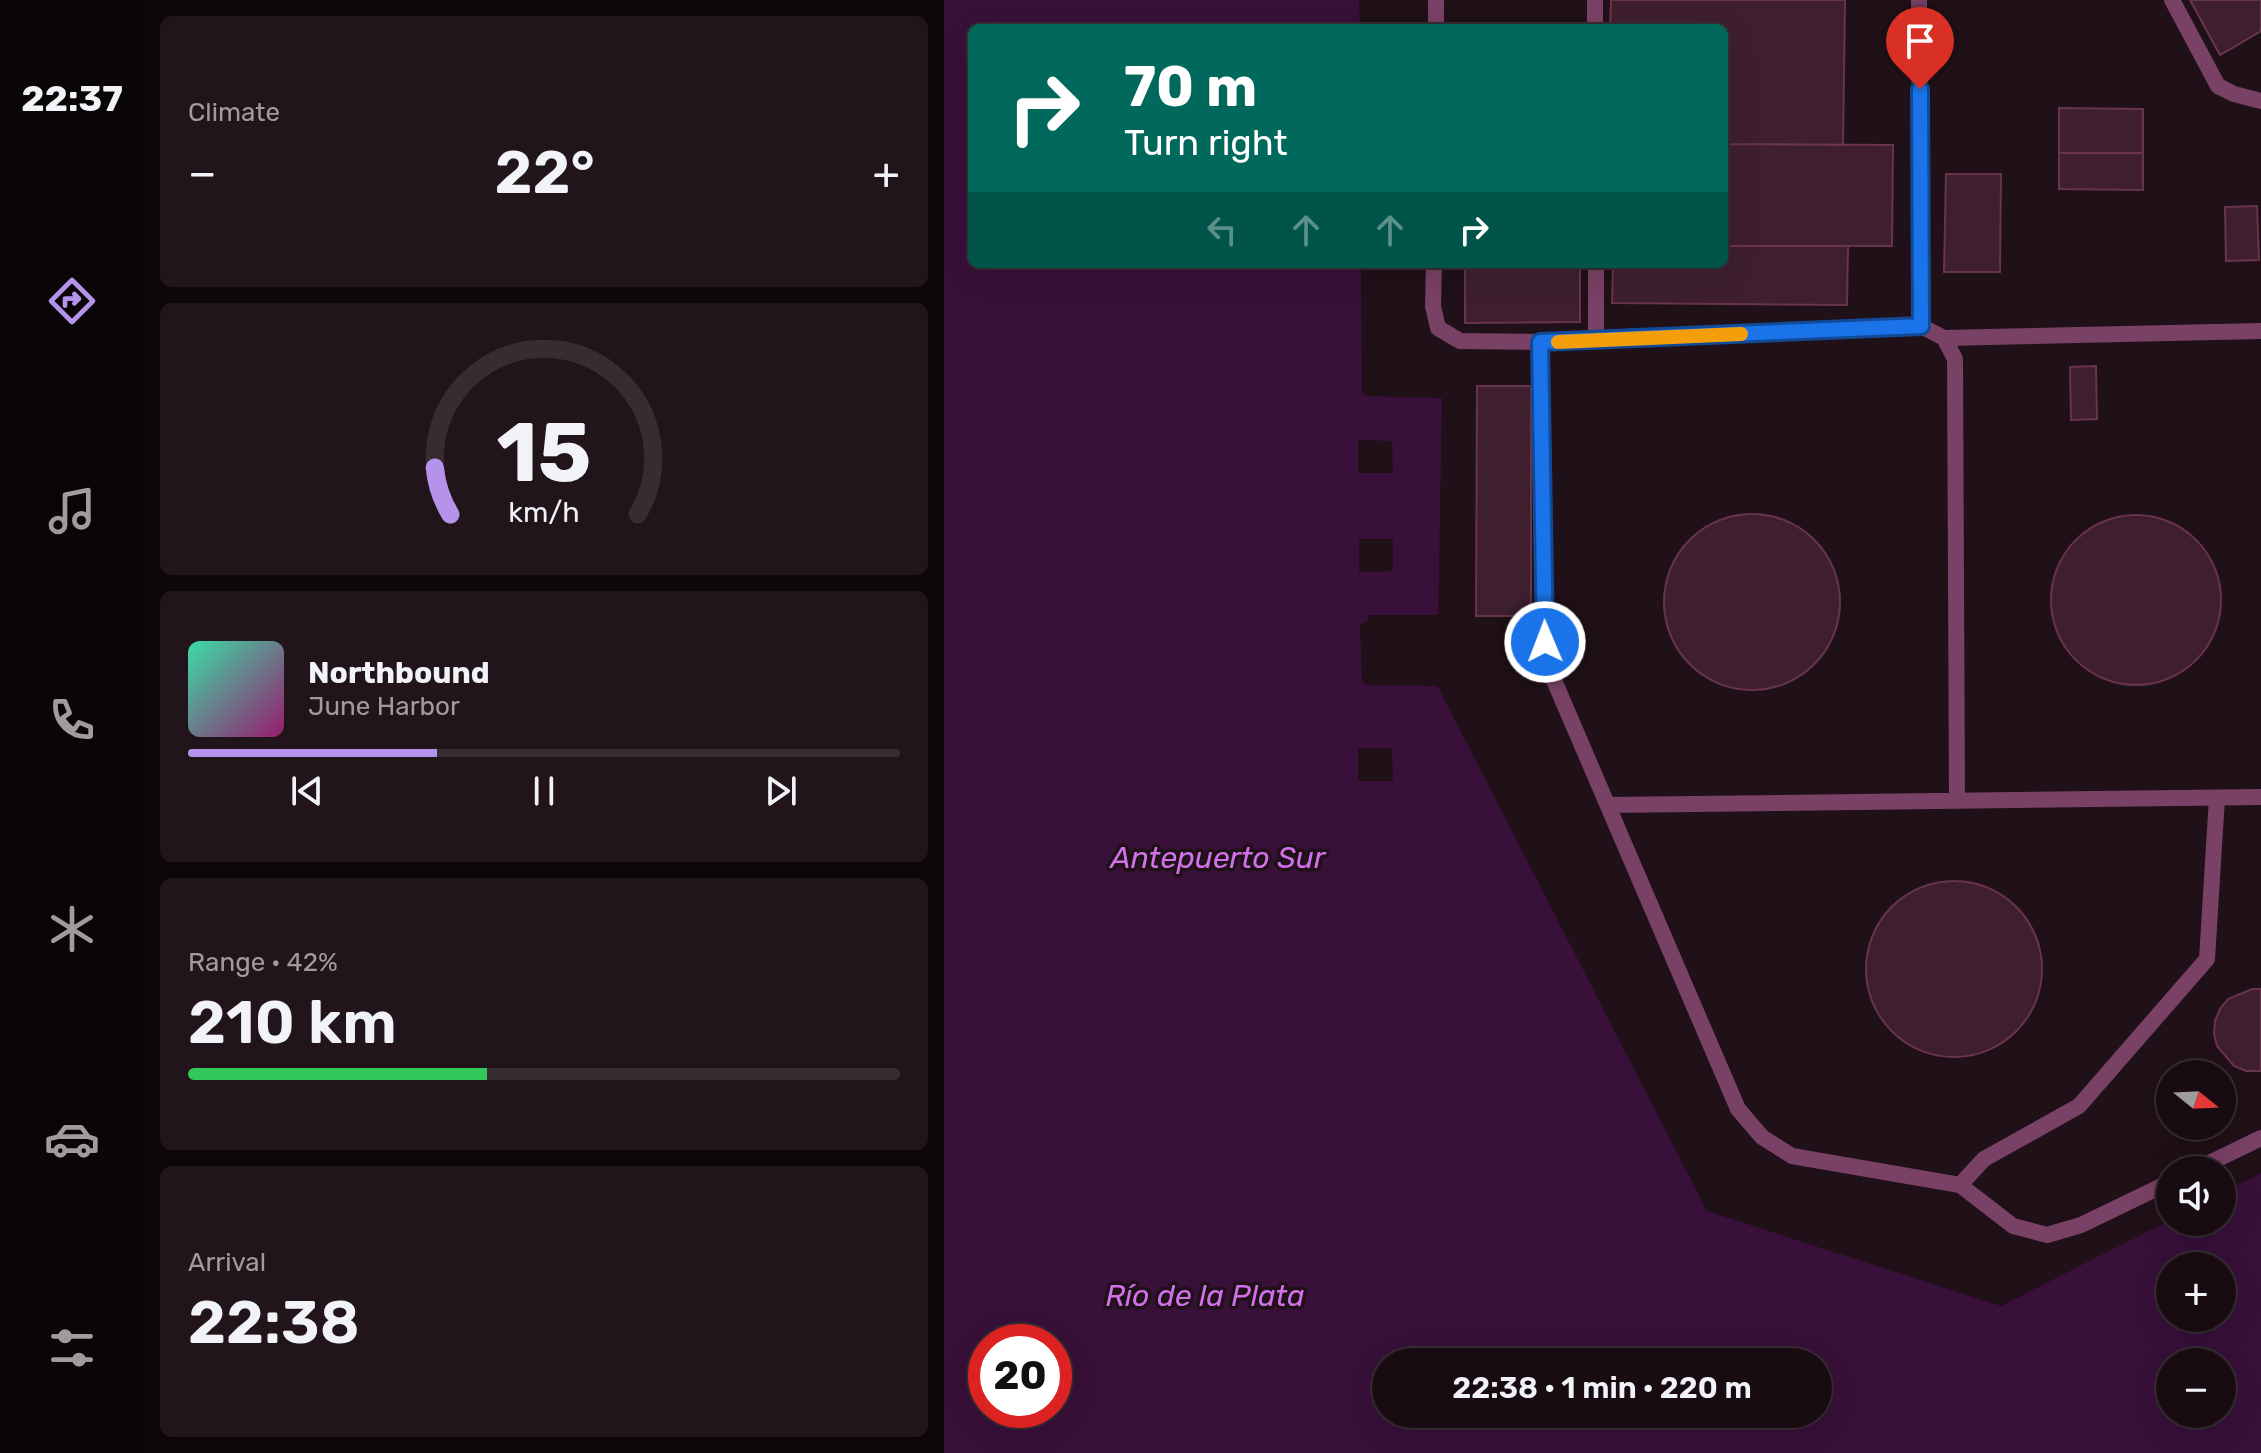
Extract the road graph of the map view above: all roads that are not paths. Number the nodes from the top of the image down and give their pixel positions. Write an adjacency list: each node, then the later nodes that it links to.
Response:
1 (1436, 0): 5 (lane)
2 (1595, 0): 6 (lane)
3 (1919, 0): 10 (lane)
4 (2172, 0): 7 (lane)
5 (1436, 24)
6 (1595, 24)
7 (2261, 101)
8 (1434, 268): 14 (lane)
9 (1596, 268): 13 (lane)
10 (1921, 326): 12 (lane); 13 (lane)
11 (2261, 331): 12 (lane)
12 (1944, 338): 17 (lane)
13 (1596, 340): 14 (lane)
14 (1540, 342): 18 (lane)
15 (2261, 797): 16 (lane)
16 (2217, 798): 17 (lane); 21 (lane)
17 (1957, 801): 18 (lane)
18 (1608, 805): 21 (lane)
19 (2261, 1138): 20 (lane)
20 (2224, 1156)
21 (1960, 1185): 22 (lane)
22 (2156, 1189)

